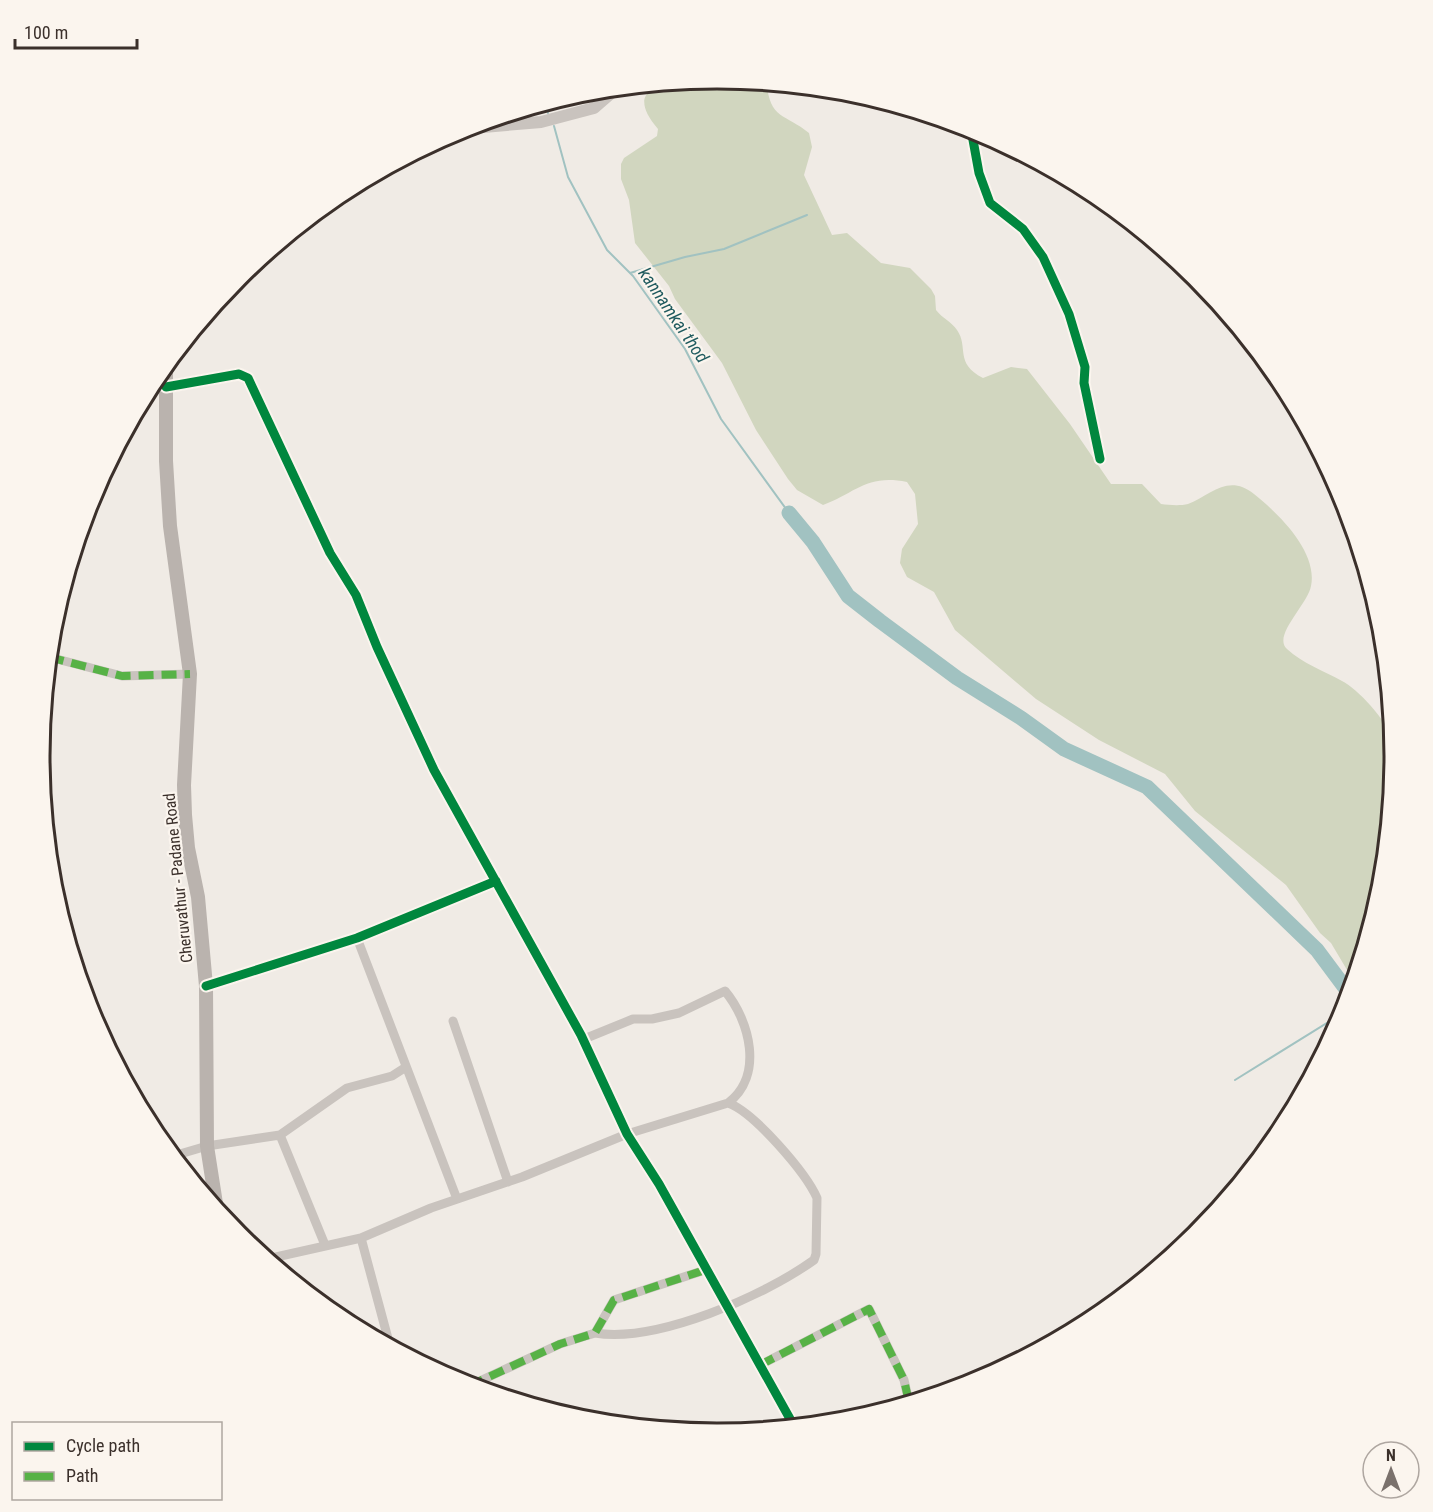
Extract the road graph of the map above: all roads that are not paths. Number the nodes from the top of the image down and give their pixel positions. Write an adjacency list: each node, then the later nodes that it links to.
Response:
1 (604, 99): 2 (street)
2 (497, 126)
3 (973, 140): 6 (street)
4 (166, 379): 5 (main road, Cheruvathur - Padane Road)
5 (166, 387): 8 (main road, Cheruvathur - Padane Road); 9 (street)
6 (1100, 459)
7 (57, 659): 8 (street)
8 (190, 674): 11 (main road, Cheruvathur - Padane Road)
9 (496, 882): 10 (street); 13 (street)
10 (357, 938): 11 (street); 14 (street)
11 (206, 986): 18 (main road, Cheruvathur - Padane Road)
12 (453, 1021): 20 (street)
13 (584, 1039): 15 (street); 16 (street)
14 (406, 1067): 17 (street); 22 (street)
15 (728, 1102): 16 (street); 27 (street)
16 (627, 1134): 20 (street); 26 (street)
17 (280, 1135): 18 (street); 24 (street)
18 (207, 1146): 19 (street); 21 (main road, Cheruvathur - Padane Road)
19 (181, 1154)
20 (508, 1182): 22 (street)
21 (215, 1196)
22 (457, 1199): 23 (street)
23 (361, 1238): 24 (street); 29 (street)
24 (325, 1245): 25 (street)
25 (277, 1257)
26 (705, 1270): 27 (street); 28 (street)
27 (726, 1307): 28 (street); 30 (street)
28 (595, 1333): 31 (street)
29 (387, 1336)
30 (760, 1365): 32 (street); 33 (street)
31 (482, 1380)
32 (907, 1395)
33 (790, 1419)

